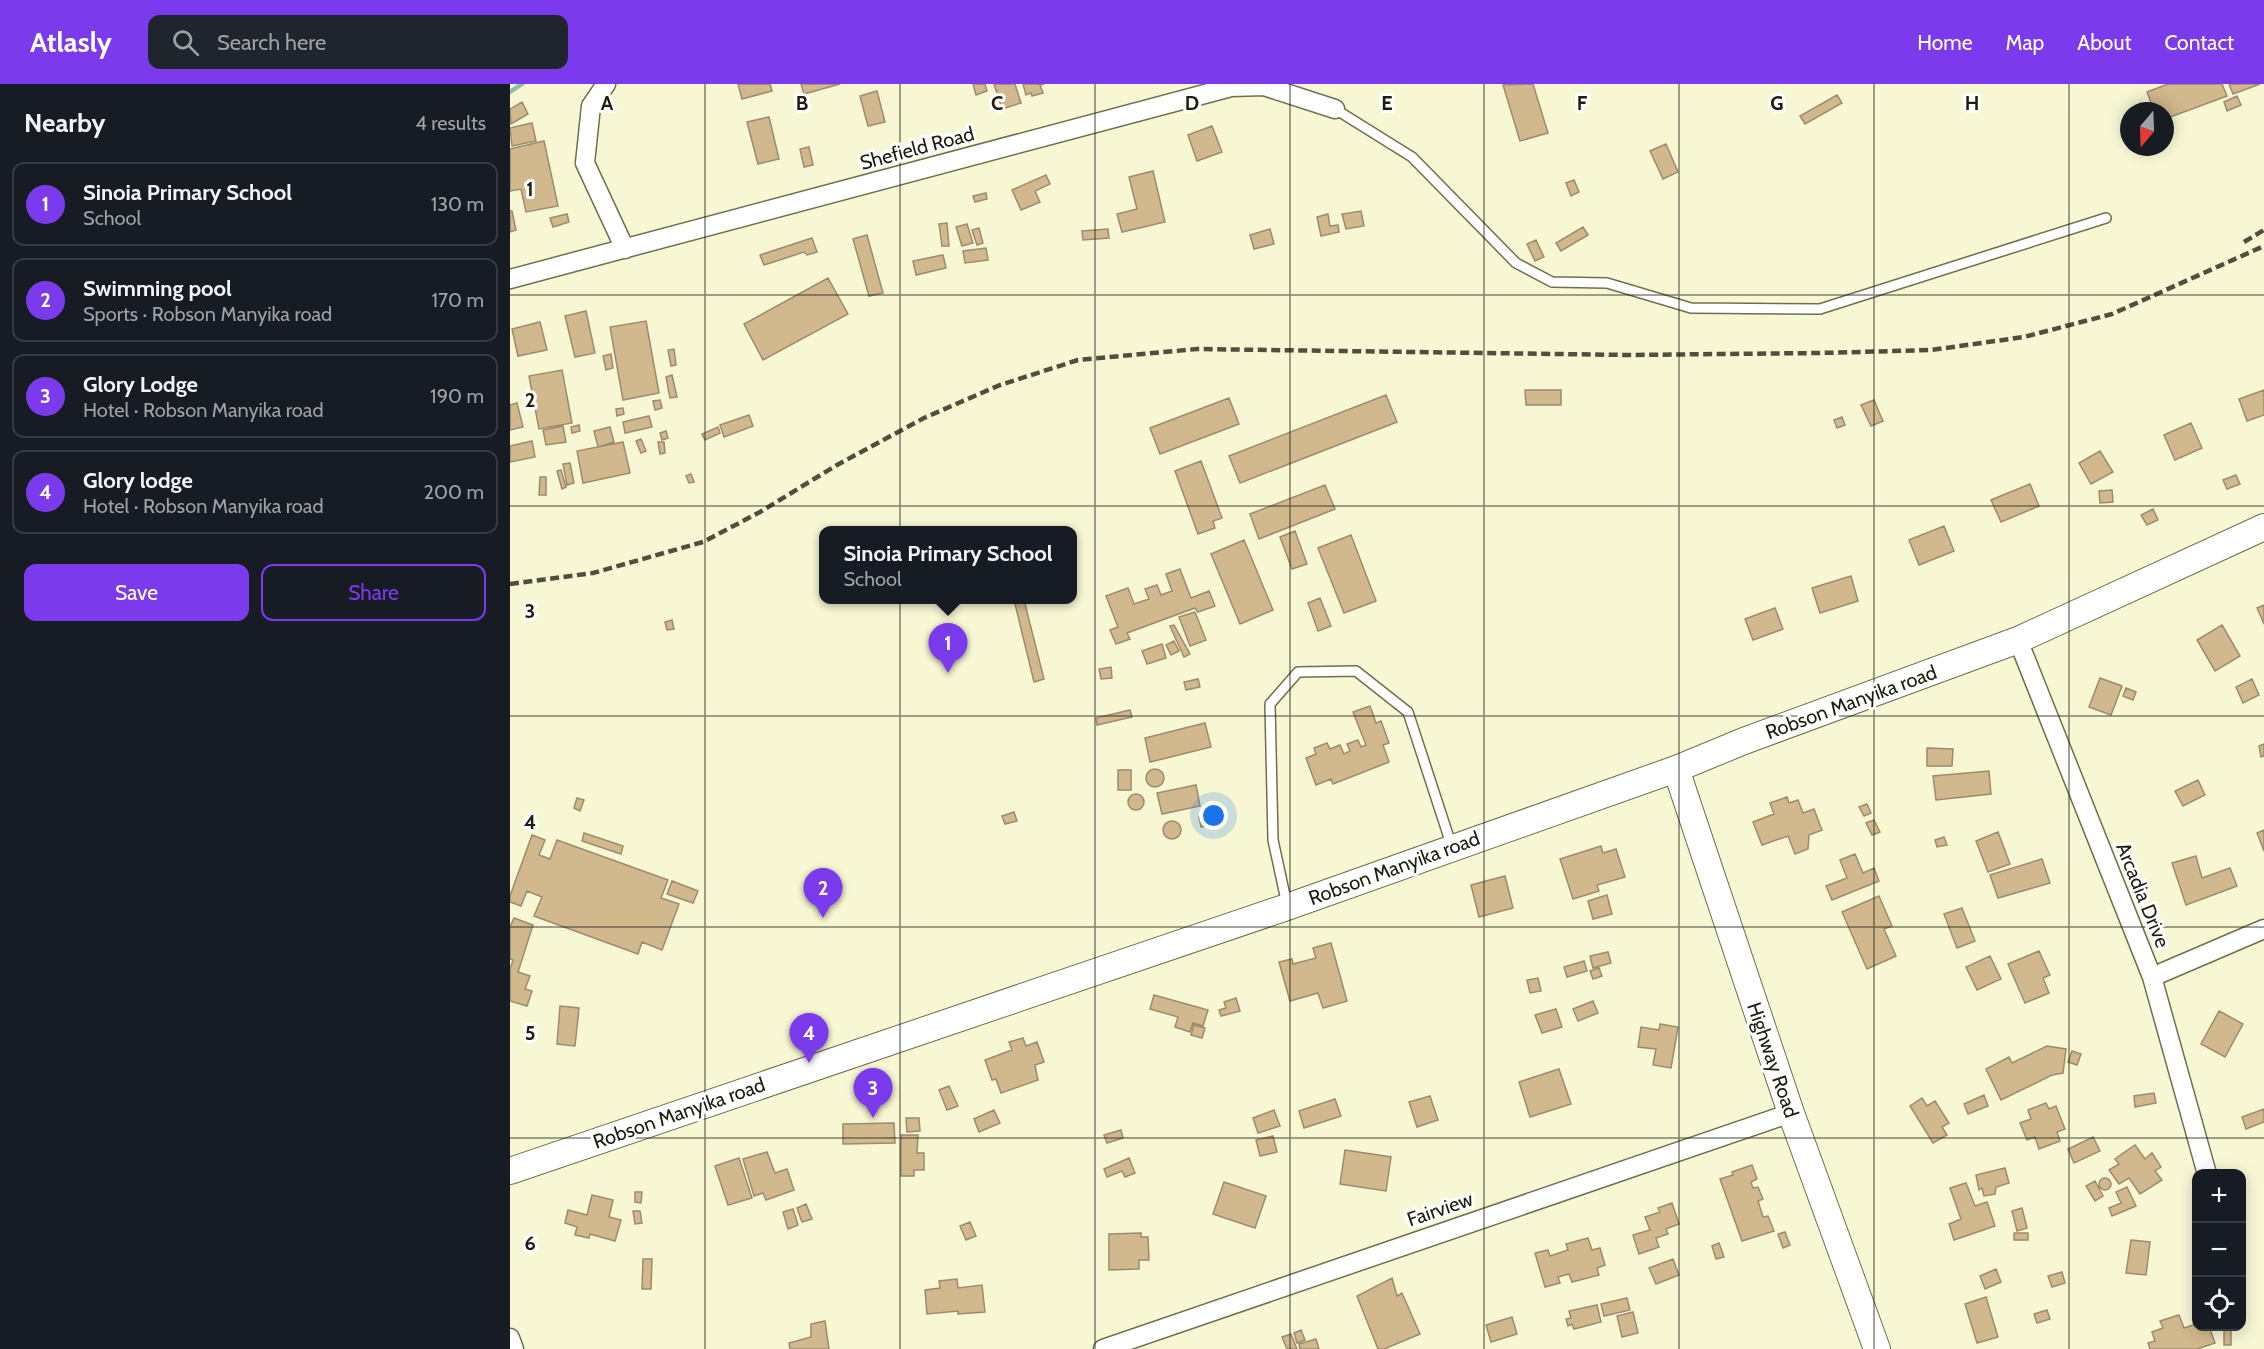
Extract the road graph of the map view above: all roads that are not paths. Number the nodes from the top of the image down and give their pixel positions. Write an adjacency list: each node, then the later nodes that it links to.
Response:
1 (606, 84): 4 (street)
2 (1335, 109): 3 (lane); 4 (street, Shefield Road)
3 (2106, 219)
4 (625, 249): 5 (street, Shefield Road)
5 (510, 279)
6 (2264, 527): 7 (street, Robson Manyika road)
7 (2018, 640): 8 (street, Robson Manyika road); 12 (street, Arcadia Drive)
8 (1676, 769): 9 (street, Robson Manyika road); 13 (street, Highway Road)
9 (1452, 847): 10 (street, Robson Manyika road); 10 (lane)
10 (1287, 907): 15 (street, Robson Manyika road)
11 (2264, 929): 12 (street)
12 (2152, 977): 14 (street, Arcadia Drive)
13 (1791, 1113): 18 (street, Fairview); 19 (street, Highway Road)
14 (2206, 1169)
15 (510, 1171)
16 (510, 1338): 17 (street)
17 (514, 1349)
18 (1103, 1349)
19 (1877, 1349)

